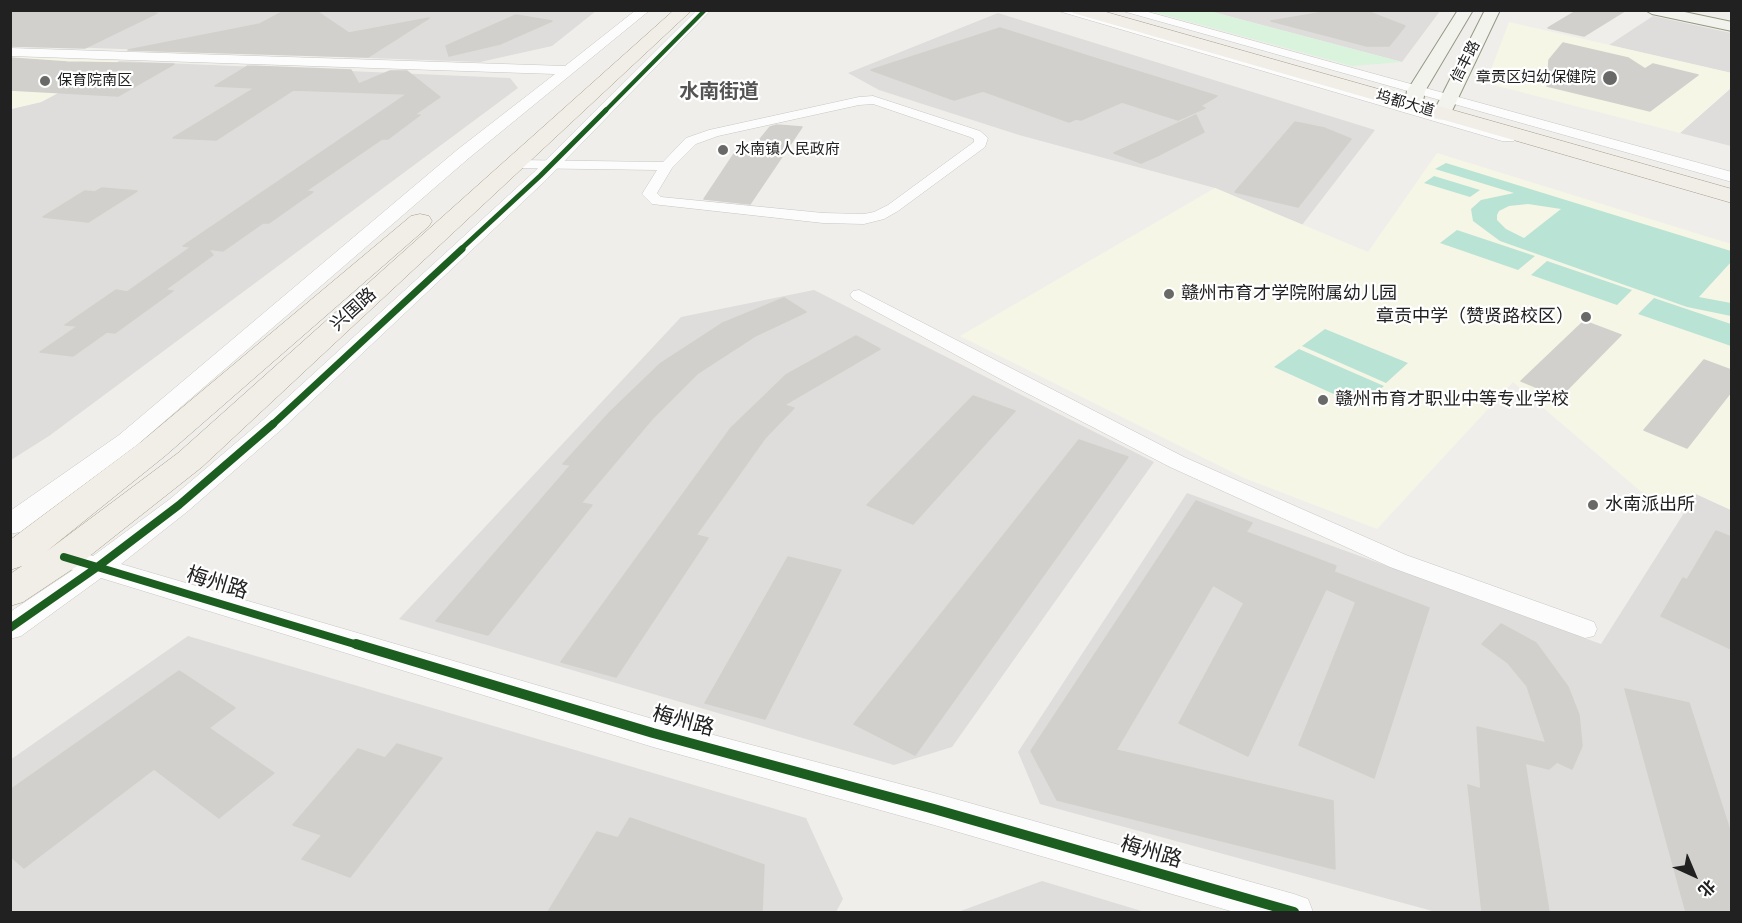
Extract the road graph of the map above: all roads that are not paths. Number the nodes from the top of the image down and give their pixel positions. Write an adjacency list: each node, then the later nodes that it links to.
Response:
1 (644, 10): 16 (street)
2 (661, 10): 28 (main road, 兴国路)
3 (684, 10): 19 (main road, 兴国路)
4 (705, 10): 20 (street)
5 (1061, 10): 25 (street)
6 (1080, 10): 17 (main road, 坞都大道)
7 (1104, 10): 17 (main road, 坞都大道)
8 (1125, 10): 17 (street)
9 (1466, 10): 17 (main road, 信丰路)
10 (1493, 10): 18 (main road, 信丰路)
11 (1652, 10): 14 (main road)
12 (1682, 10): 13 (main road)
13 (1731, 21)
14 (1731, 27)
15 (10, 52): 16 (street)
16 (569, 70): 27 (street)
17 (1415, 99): 18 (main road, 坞都大道)
18 (1443, 107): 22 (street); 23 (main road, 坞都大道); 24 (main road, 坞都大道)
19 (516, 164): 20 (street); 29 (main road, 兴国路)
20 (552, 164): 21 (street); 30 (street)
21 (667, 166): 21 (street)
22 (1731, 177)
23 (1731, 187)
24 (1731, 196)
25 (1731, 201)
26 (858, 295): 33 (street)
27 (10, 525)
28 (10, 557)
29 (64, 557): 30 (street, 梅州路); 31 (main road, 兴国路)
30 (96, 568): 32 (street); 34 (street, 梅州路)
31 (10, 592)
32 (10, 628)
33 (1585, 629)
34 (1294, 912)

